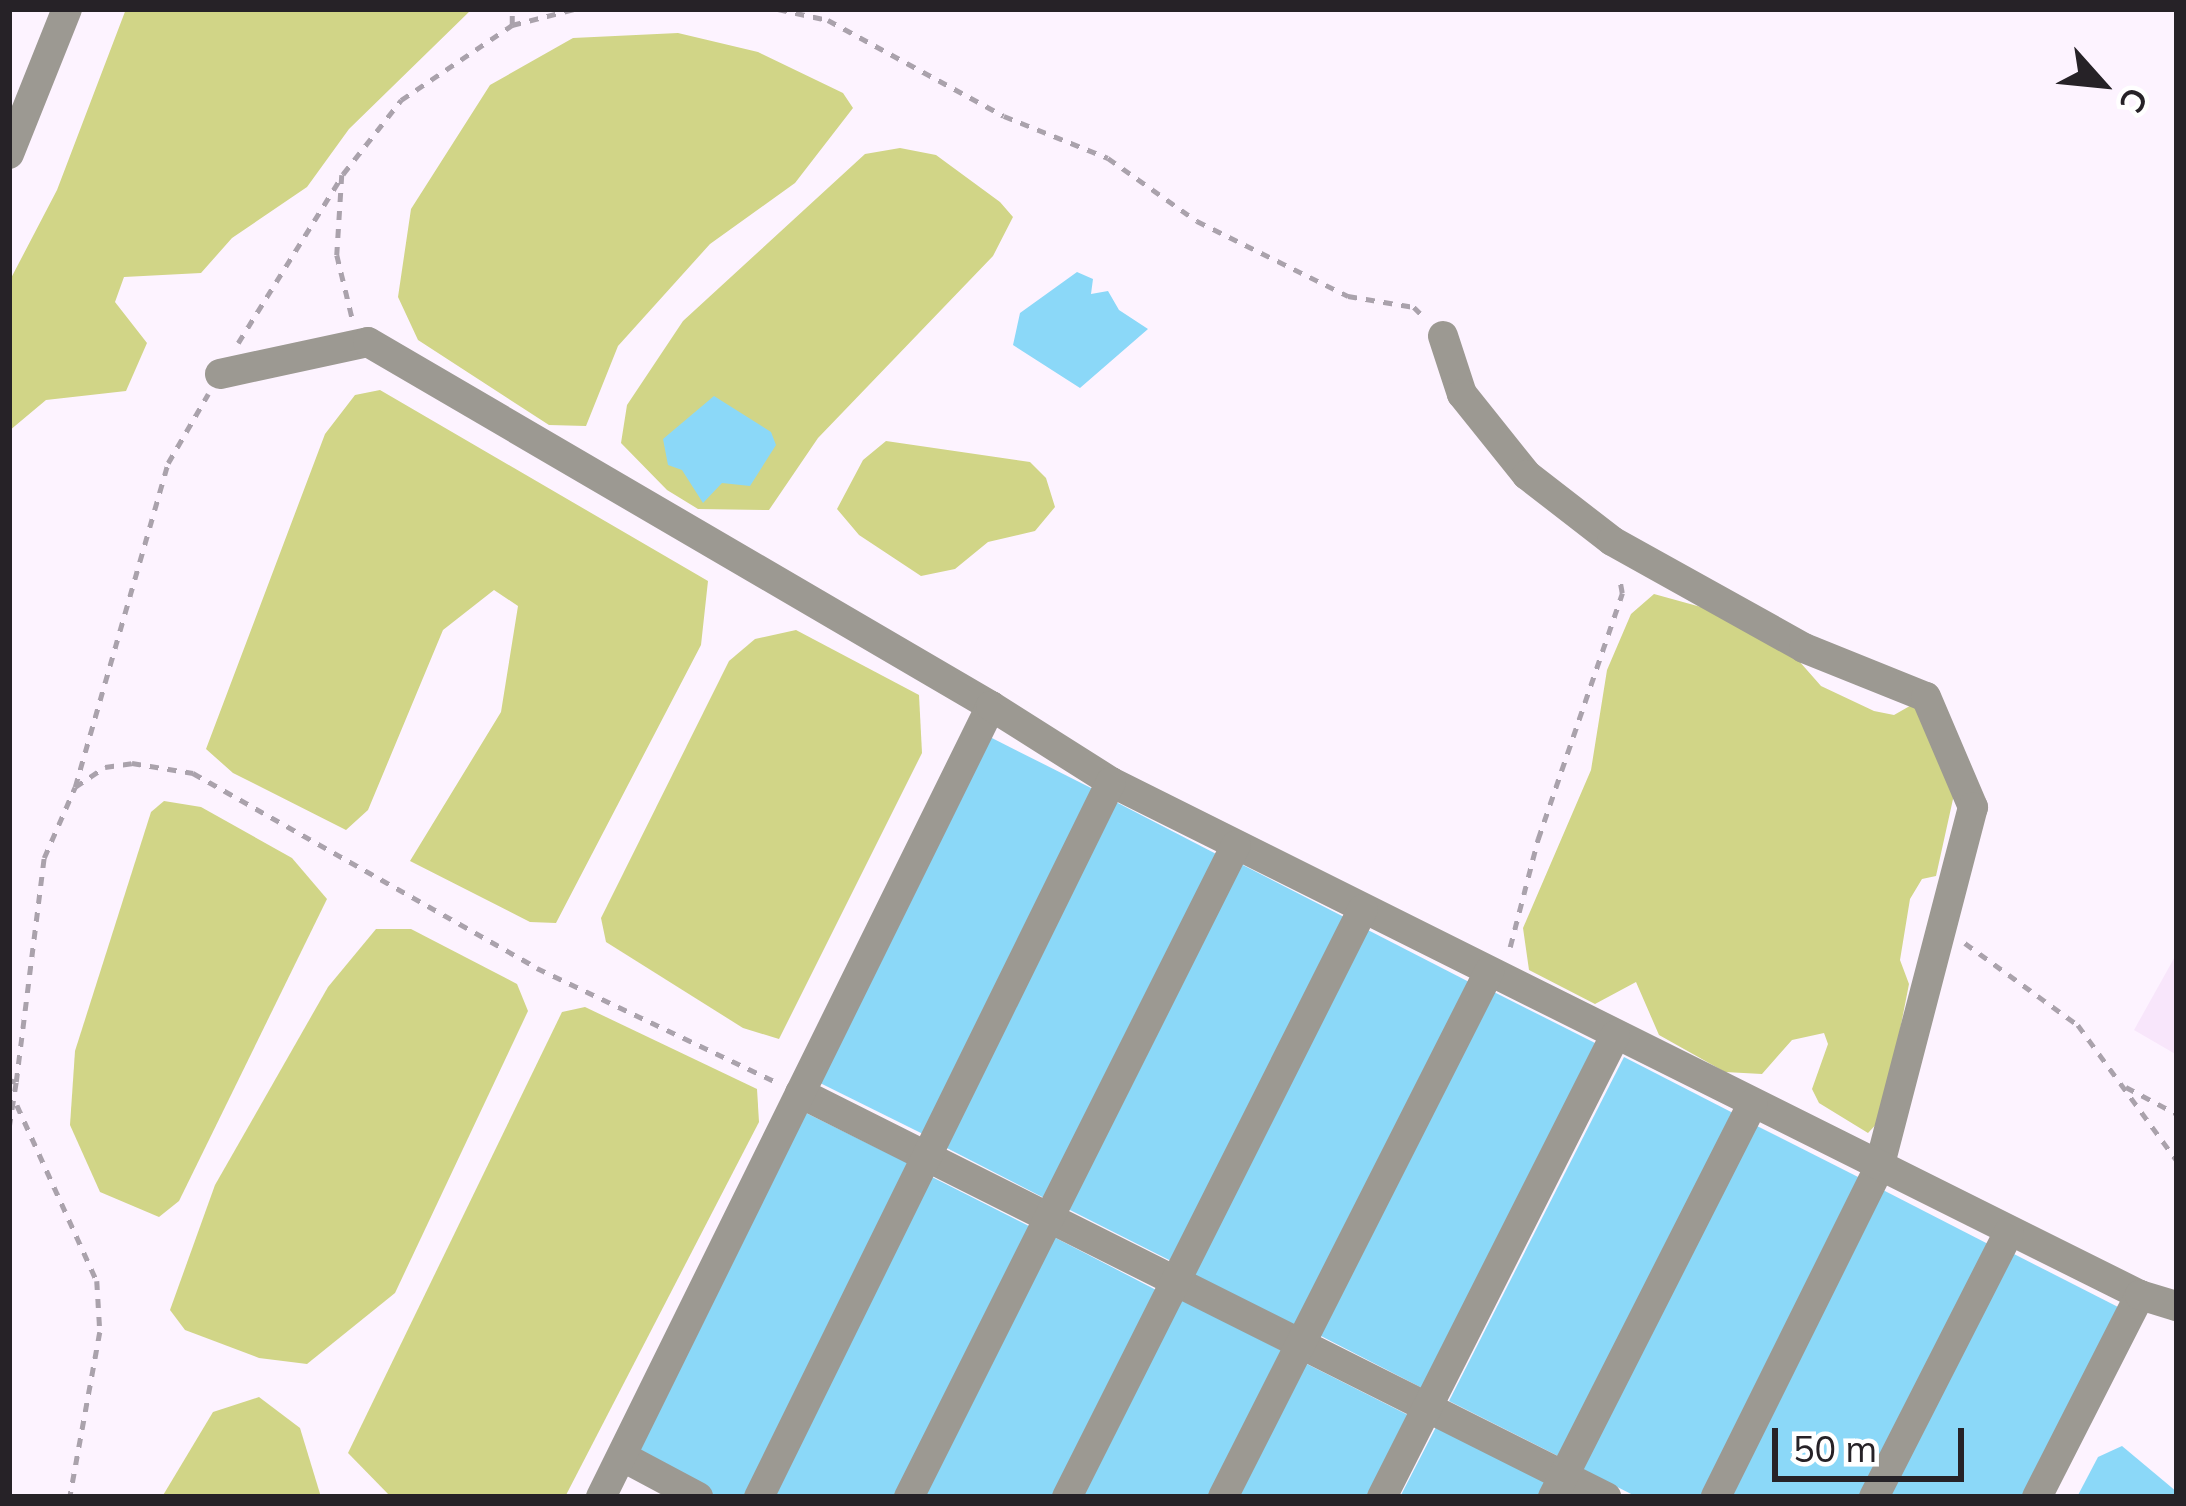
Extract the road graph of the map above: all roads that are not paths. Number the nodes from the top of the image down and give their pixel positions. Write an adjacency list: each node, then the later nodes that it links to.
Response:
1 (67, 9): 2 (lane)
2 (9, 154)
3 (1443, 336): 14 (lane)
4 (220, 374): 5 (lane)
5 (991, 706): 6 (lane); 11 (lane)
6 (1112, 782): 7 (lane); 13 (lane)
7 (1237, 845): 8 (lane); 15 (lane)
8 (1364, 909): 9 (lane); 17 (lane)
9 (1502, 979): 10 (lane); 20 (lane)
10 (1616, 1036): 12 (lane); 21 (lane)
11 (800, 1093): 13 (lane); 22 (lane)
12 (1752, 1104): 14 (lane); 23 (lane)
13 (928, 1156): 15 (lane); 26 (lane)
14 (1880, 1168): 16 (lane); 32 (lane)
15 (1050, 1216): 17 (lane); 27 (lane)
16 (2009, 1232): 18 (lane); 33 (lane)
17 (1177, 1280): 20 (lane); 28 (lane)
18 (2140, 1295): 19 (lane); 34 (lane)
19 (2177, 1306)
20 (1300, 1342): 21 (lane); 29 (lane)
21 (1428, 1407): 23 (lane); 30 (lane)
22 (626, 1458): 24 (lane); 25 (lane)
23 (1558, 1486): 31 (lane)
24 (602, 1497)
25 (698, 1497)
26 (759, 1497)
27 (909, 1497)
28 (1067, 1497)
29 (1222, 1497)
30 (1382, 1497)
31 (1606, 1497)
32 (1716, 1497)
33 (1874, 1497)
34 (2037, 1497)

